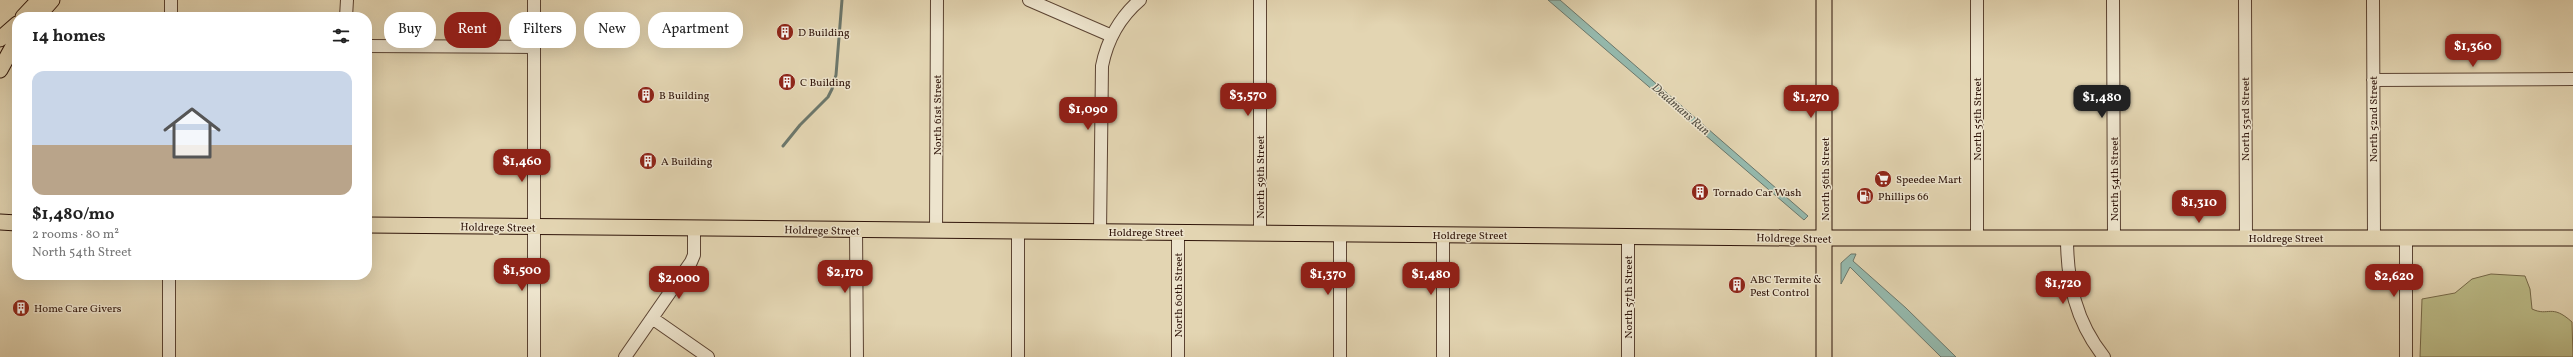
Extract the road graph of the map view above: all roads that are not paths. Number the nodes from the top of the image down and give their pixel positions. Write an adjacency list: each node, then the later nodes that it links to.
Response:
1 (39, 0): 15 (main road)
2 (52, 0): 16 (main road)
3 (171, 0): 17 (street)
4 (347, 0): 18 (street)
5 (534, 0): 19 (street)
6 (937, 0): 38 (street, North 61st Street)
7 (1028, 0): 21 (street)
8 (1140, 0): 21 (street)
9 (1260, 0): 42 (street, North 59th Street)
10 (1824, 0): 46 (main road, North 56th Street)
11 (1977, 0): 47 (street, North 55th Street)
12 (2114, 0): 49 (street, North 54th Street)
13 (2245, 0): 50 (street, North 53rd Street)
14 (2373, 0): 30 (street, North 52nd Street)
15 (28, 12)
16 (41, 12)
17 (171, 12)
18 (346, 12)
19 (534, 12)
20 (12, 28): 22 (main road)
21 (1112, 36): 40 (street)
22 (0, 39)
23 (12, 41): 24 (street)
24 (0, 45)
25 (372, 46): 27 (street)
26 (12, 48): 29 (main road)
27 (509, 48)
28 (534, 48): 35 (street)
29 (0, 70)
30 (2373, 80): 31 (street); 51 (street, North 52nd Street)
31 (2573, 80)
32 (0, 222): 33 (main road)
33 (12, 223)
34 (372, 225): 35 (main road, Holdrege Street)
35 (534, 227): 36 (main road, Holdrege Street); 57 (street)
36 (694, 228): 37 (main road, Holdrege Street); 55 (street)
37 (856, 230): 38 (main road, Holdrege Street); 60 (street)
38 (936, 231): 39 (main road, Holdrege Street)
39 (1018, 231): 40 (main road, Holdrege Street); 61 (street)
40 (1100, 232): 41 (main road, Holdrege Street)
41 (1178, 232): 42 (main road, Holdrege Street); 62 (street, North 60th Street)
42 (1260, 233): 43 (main road, Holdrege Street)
43 (1340, 234): 44 (main road, Holdrege Street); 63 (street)
44 (1443, 235): 45 (main road, Holdrege Street); 64 (street)
45 (1628, 236): 46 (main road, Holdrege Street); 65 (street, North 57th Street)
46 (1825, 238): 47 (main road, Holdrege Street); 66 (main road, North 56th Street)
47 (1977, 238): 48 (main road, Holdrege Street)
48 (2067, 238): 49 (main road, Holdrege Street); 67 (street)
49 (2114, 238): 50 (main road, Holdrege Street)
50 (2246, 238): 51 (main road, Holdrege Street)
51 (2374, 238): 52 (main road, Holdrege Street)
52 (2406, 238): 53 (main road, Holdrege Street); 68 (street)
53 (2573, 238)
54 (169, 280): 56 (street)
55 (652, 318): 58 (street); 59 (street)
56 (169, 357)
57 (534, 357)
58 (625, 357)
59 (708, 357)
60 (857, 357)
61 (1018, 357)
62 (1178, 357)
63 (1340, 357)
64 (1443, 357)
65 (1628, 357)
66 (1824, 357)
67 (2104, 357)
68 (2406, 357)

